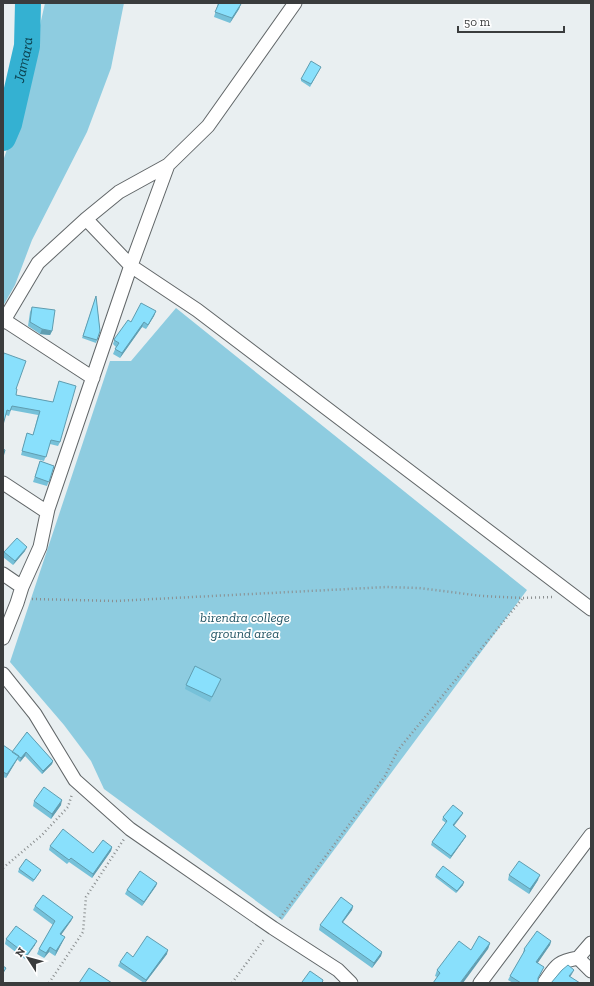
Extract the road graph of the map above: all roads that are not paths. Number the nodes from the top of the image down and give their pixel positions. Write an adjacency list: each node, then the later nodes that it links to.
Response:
1 (295, 3): 2 (street)
2 (168, 166): 3 (street); 4 (street)
3 (86, 219): 4 (street); 5 (street)
4 (131, 266): 6 (street); 11 (street)
5 (4, 321): 6 (street)
6 (93, 378): 8 (street)
7 (3, 483): 8 (street)
8 (47, 512): 10 (street)
9 (3, 574): 10 (street)
10 (22, 587): 12 (street)
11 (591, 609)
12 (3, 638)
13 (3, 674): 18 (street)
14 (591, 834): 19 (street)
15 (591, 943): 16 (street)
16 (578, 958): 17 (street); 20 (street)
17 (591, 971)
18 (351, 983)
19 (480, 983)
20 (544, 983)

